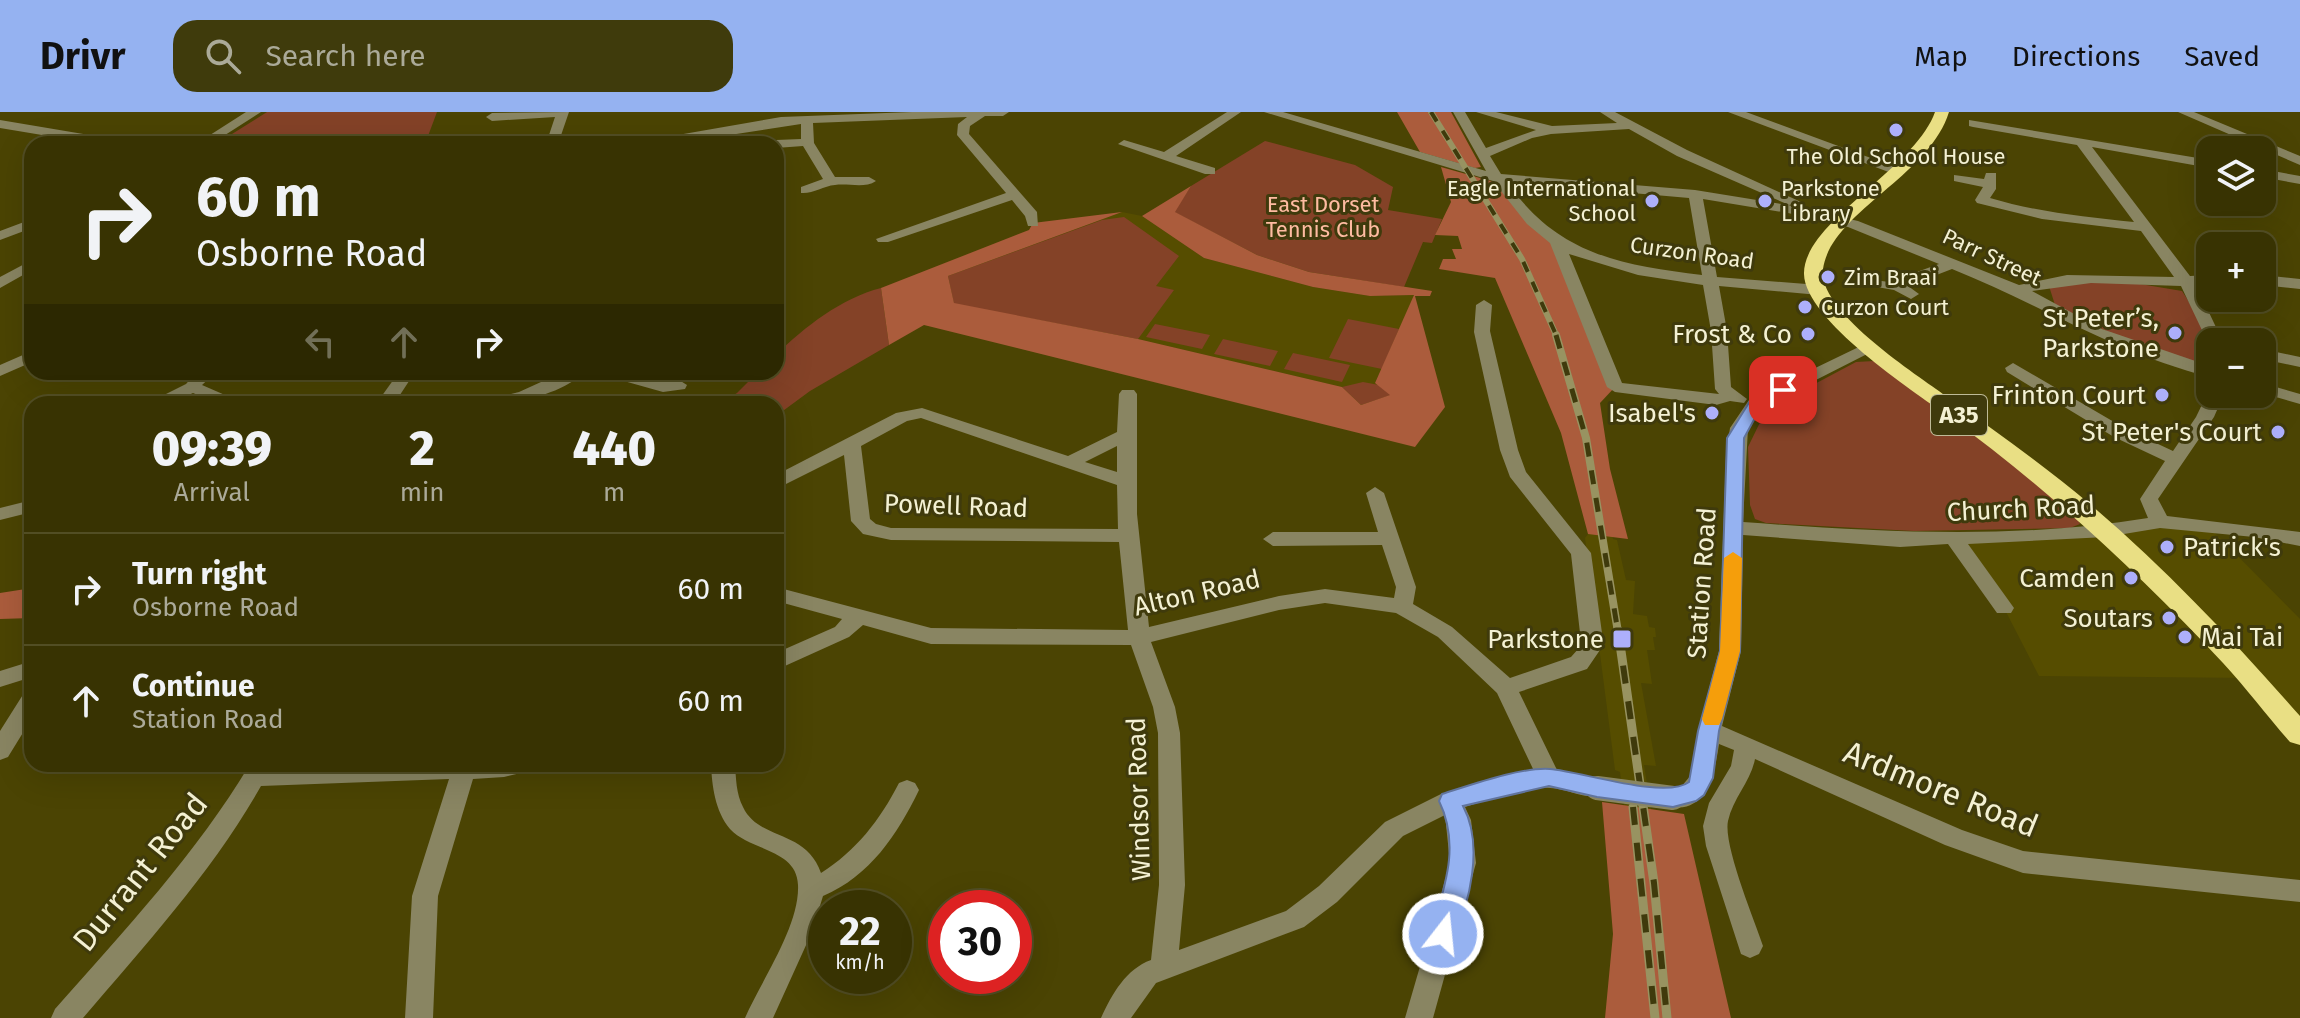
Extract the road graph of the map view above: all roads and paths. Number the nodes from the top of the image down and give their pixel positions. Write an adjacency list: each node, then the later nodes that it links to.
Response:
1 (255, 112): 20 (street)
2 (562, 112): 13 (street); 21 (street)
3 (1003, 112): 11 (street)
4 (1235, 112): 28 (street)
5 (1270, 112): 34 (street)
6 (1459, 112): 27 (street, Curzon Road)
7 (1482, 112): 18 (street)
8 (1606, 112): 17 (street)
9 (1942, 112): 32 (highway)
10 (2184, 112): 29 (street)
11 (982, 113): 14 (street); 41 (street)
12 (1737, 113): 32 (street)
13 (492, 117)
14 (807, 119): 22 (street); 24 (street)
15 (1973, 123): 23 (street)
16 (0, 124): 19 (street)
17 (1629, 126): 18 (street); 42 (street)
18 (1552, 130): 27 (street)
19 (71, 136)
20 (215, 136)
21 (554, 136)
22 (688, 136)
23 (2081, 141): 30 (street); 46 (street)
24 (808, 142): 25 (street); 37 (street)
25 (784, 144)
26 (1124, 144): 28 (street)
27 (1483, 154): 34 (street, Curzon Road)
28 (1167, 156): 31 (street)
29 (2300, 161)
30 (2196, 162)
31 (1210, 171)
32 (1899, 171): 43 (highway)
33 (2276, 176): 36 (street)
34 (1494, 177): 40 (street); 50 (street, Curzon Road)
35 (1959, 178): 46 (street)
36 (2300, 180)
37 (831, 181): 38 (street); 39 (street)
38 (869, 181)
39 (806, 190)
40 (1695, 194): 42 (street); 53 (street)
41 (1014, 195): 44 (street); 49 (street)
42 (1791, 206): 43 (street, Parr Street)
43 (1837, 220): 51 (street, Parr Street); 61 (highway)
44 (1033, 223)
45 (24, 226): 47 (street)
46 (2144, 227): 57 (street)
47 (2, 234): 48 (street)
48 (24, 236)
49 (883, 239)
50 (1557, 242): 53 (street, Curzon Road); 83 (street)
51 (1954, 263): 60 (street); 62 (street, Parr Street)
52 (24, 269): 58 (street)
53 (1711, 280): 61 (street, Curzon Road); 83 (street)
54 (1865, 281): 60 (street)
55 (2196, 281): 57 (street)
56 (2276, 281): 59 (street)
57 (2185, 282): 62 (street); 65 (street)
58 (0, 283)
59 (2300, 284)
60 (1896, 285): 63 (street)
61 (1819, 290): 66 (highway, A35)
62 (2018, 290): 70 (street, Parr Street)
63 (1911, 294)
64 (1484, 305): 112 (street)
65 (2209, 328)
66 (1867, 348): 85 (street); 98 (highway, A35)
67 (2276, 357): 69 (street)
68 (24, 360): 72 (street)
69 (2300, 362)
70 (2196, 367)
71 (2013, 368): 89 (street)
72 (0, 371)
73 (196, 380): 77 (street)
74 (560, 380): 82 (street)
75 (639, 380): 76 (street)
76 (679, 385)
77 (193, 387): 80 (street); 81 (street)
78 (2276, 392): 84 (street)
79 (1128, 394): 87 (street, Windsor Road)
80 (173, 396)
81 (213, 396)
82 (521, 396)
83 (1729, 396): 85 (street)
84 (2300, 399)
85 (1754, 406): 97 (street, Station Road)
86 (2209, 408): 89 (street)
87 (1125, 435): 90 (street); 92 (street, Windsor Road)
88 (852, 443): 90 (street); 91 (street); 99 (street, Powell Road)
89 (2175, 459): 96 (street)
90 (1070, 462): 92 (street)
91 (784, 479)
92 (1126, 482): 99 (street, Windsor Road)
93 (1375, 493): 100 (street)
94 (24, 508): 95 (street)
95 (0, 514)
96 (2160, 522): 98 (street, Church Road); 103 (street, Church Road)
97 (1734, 528): 101 (street, Church Road); 114 (street, Station Road)
98 (2106, 531): 101 (street, Church Road); 115 (highway, A35)
99 (1130, 536): 108 (street, Windsor Road)
100 (1388, 538): 102 (street); 105 (street)
101 (1954, 538): 106 (street)
102 (1273, 539)
103 (2300, 539)
104 (784, 596): 107 (street, Alton Road)
105 (1402, 607): 108 (street, Alton Road); 112 (street, Alton Road)
106 (2004, 608)
107 (859, 616): 108 (street, Alton Road); 109 (street)
108 (1139, 637): 127 (street, Windsor Road)
109 (784, 658)
110 (24, 672): 111 (street)
111 (0, 679)
112 (1506, 688): 121 (street, Alton Road)
113 (24, 712): 117 (street)
114 (1709, 731): 116 (street, Ardmore Road); 121 (street, Station Road, bridge)
115 (2300, 734)
116 (1747, 745): 125 (street, Ardmore Road); 126 (street)
117 (0, 751)
118 (257, 772): 128 (street, Durrant Road)
119 (463, 772): 129 (street)
120 (724, 772): 124 (street)
121 (1549, 778): 123 (street)
122 (907, 790): 124 (street)
123 (1450, 801): 127 (street); 132 (street)
124 (812, 889): 130 (street)
125 (2300, 891)
126 (1750, 946)
127 (1164, 966): 131 (street)
128 (65, 1018)
129 (419, 1018)
130 (759, 1018)
131 (1115, 1018)
132 (1419, 1018)

